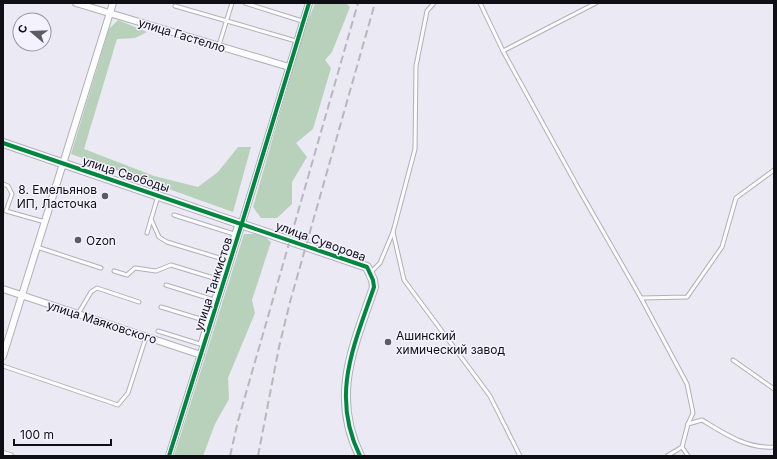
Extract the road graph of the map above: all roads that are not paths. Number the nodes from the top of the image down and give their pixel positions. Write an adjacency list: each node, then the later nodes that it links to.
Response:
1 (76, 3): 10 (street, улица Гастелло)
2 (114, 3): 10 (street)
3 (232, 3): 11 (lane)
4 (245, 3): 12 (lane)
5 (309, 3): 12 (street, улица Танкистов)
6 (434, 3): 27 (lane)
7 (480, 3): 15 (lane)
8 (596, 3): 15 (lane)
9 (175, 6): 11 (lane)
10 (110, 13): 14 (street, улица Гастелло); 18 (street)
11 (226, 21): 13 (lane); 14 (lane)
12 (302, 21): 13 (street, улица Танкистов)
13 (296, 41): 16 (street, улица Танкистов)
14 (218, 45): 16 (street, улица Гастелло)
15 (503, 51): 39 (lane)
16 (289, 67): 26 (street, улица Танкистов)
17 (3, 143): 18 (street, улица Свободы)
18 (63, 163): 21 (street, улица Свободы); 25 (street)
19 (774, 170): 39 (lane)
20 (3, 184): 22 (lane)
21 (159, 195): 24 (lane); 26 (street, улица Свободы)
22 (5, 212): 25 (lane)
23 (174, 216): 29 (lane)
24 (151, 219): 28 (lane); 31 (lane)
25 (45, 222): 30 (street)
26 (240, 222): 29 (lane); 34 (street, улица Суворова); 47 (street, улица Танкистов)
27 (393, 232): 34 (lane); 59 (lane)
28 (147, 233)
29 (234, 234): 31 (lane)
30 (37, 247): 32 (lane); 38 (street)
31 (226, 260): 35 (lane)
32 (101, 268)
33 (114, 271): 35 (lane)
34 (370, 272): 58 (street, улица Суворова)
35 (220, 280): 40 (lane)
36 (166, 285): 40 (lane)
37 (3, 289): 38 (street, улица Маяковского)
38 (22, 295): 43 (street, улица Маяковского); 48 (street)
39 (641, 298): 52 (lane)
40 (214, 300): 44 (lane)
41 (139, 302): 43 (lane)
42 (161, 307): 44 (lane)
43 (78, 314): 46 (street, улица Маяковского)
44 (207, 321): 45 (lane)
45 (158, 331)
46 (146, 337): 47 (street, улица Маяковского); 50 (lane)
47 (201, 355): 57 (street, улица Танкистов)
48 (3, 356)
49 (733, 360): 51 (lane)
50 (3, 366)
51 (774, 389)
52 (688, 424): 53 (lane); 54 (lane)
53 (682, 447): 60 (lane); 61 (lane)
54 (774, 447)
55 (3, 454): 56 (street)
56 (10, 456)
57 (169, 456)
58 (360, 456)
59 (520, 456)
60 (667, 456)
61 (688, 456)

